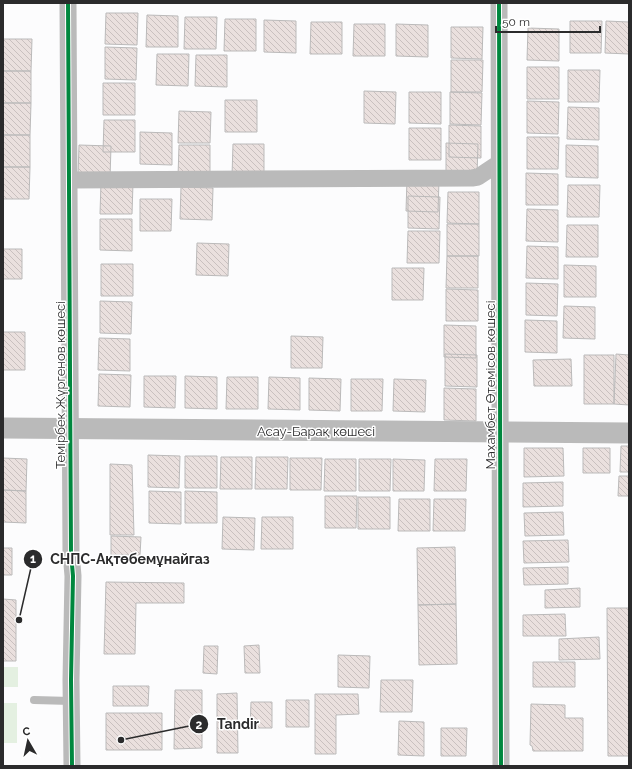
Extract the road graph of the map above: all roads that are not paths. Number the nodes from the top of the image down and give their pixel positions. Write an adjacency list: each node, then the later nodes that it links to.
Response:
1 (68, 3): 4 (street, Темірбек Жүргенов көшесі)
2 (499, 3): 3 (street, Махамбет Өтемісов көшесі)
3 (499, 163): 4 (street); 7 (street, Махамбет Өтемісов көшесі)
4 (70, 180): 6 (street, Темірбек Жүргенов көшесі)
5 (3, 428): 6 (street, Асау-Барақ көшесі)
6 (71, 429): 7 (street, Асау-Барақ көшесі); 10 (street, Темірбек Жүргенов көшесі)
7 (500, 432): 8 (street, Асау-Барақ көшесі); 12 (street, Махамбет Өтемісов көшесі)
8 (629, 433)
9 (34, 700): 10 (lane)
10 (72, 701): 11 (street, Темірбек Жүргенов көшесі)
11 (72, 766)
12 (501, 766)

